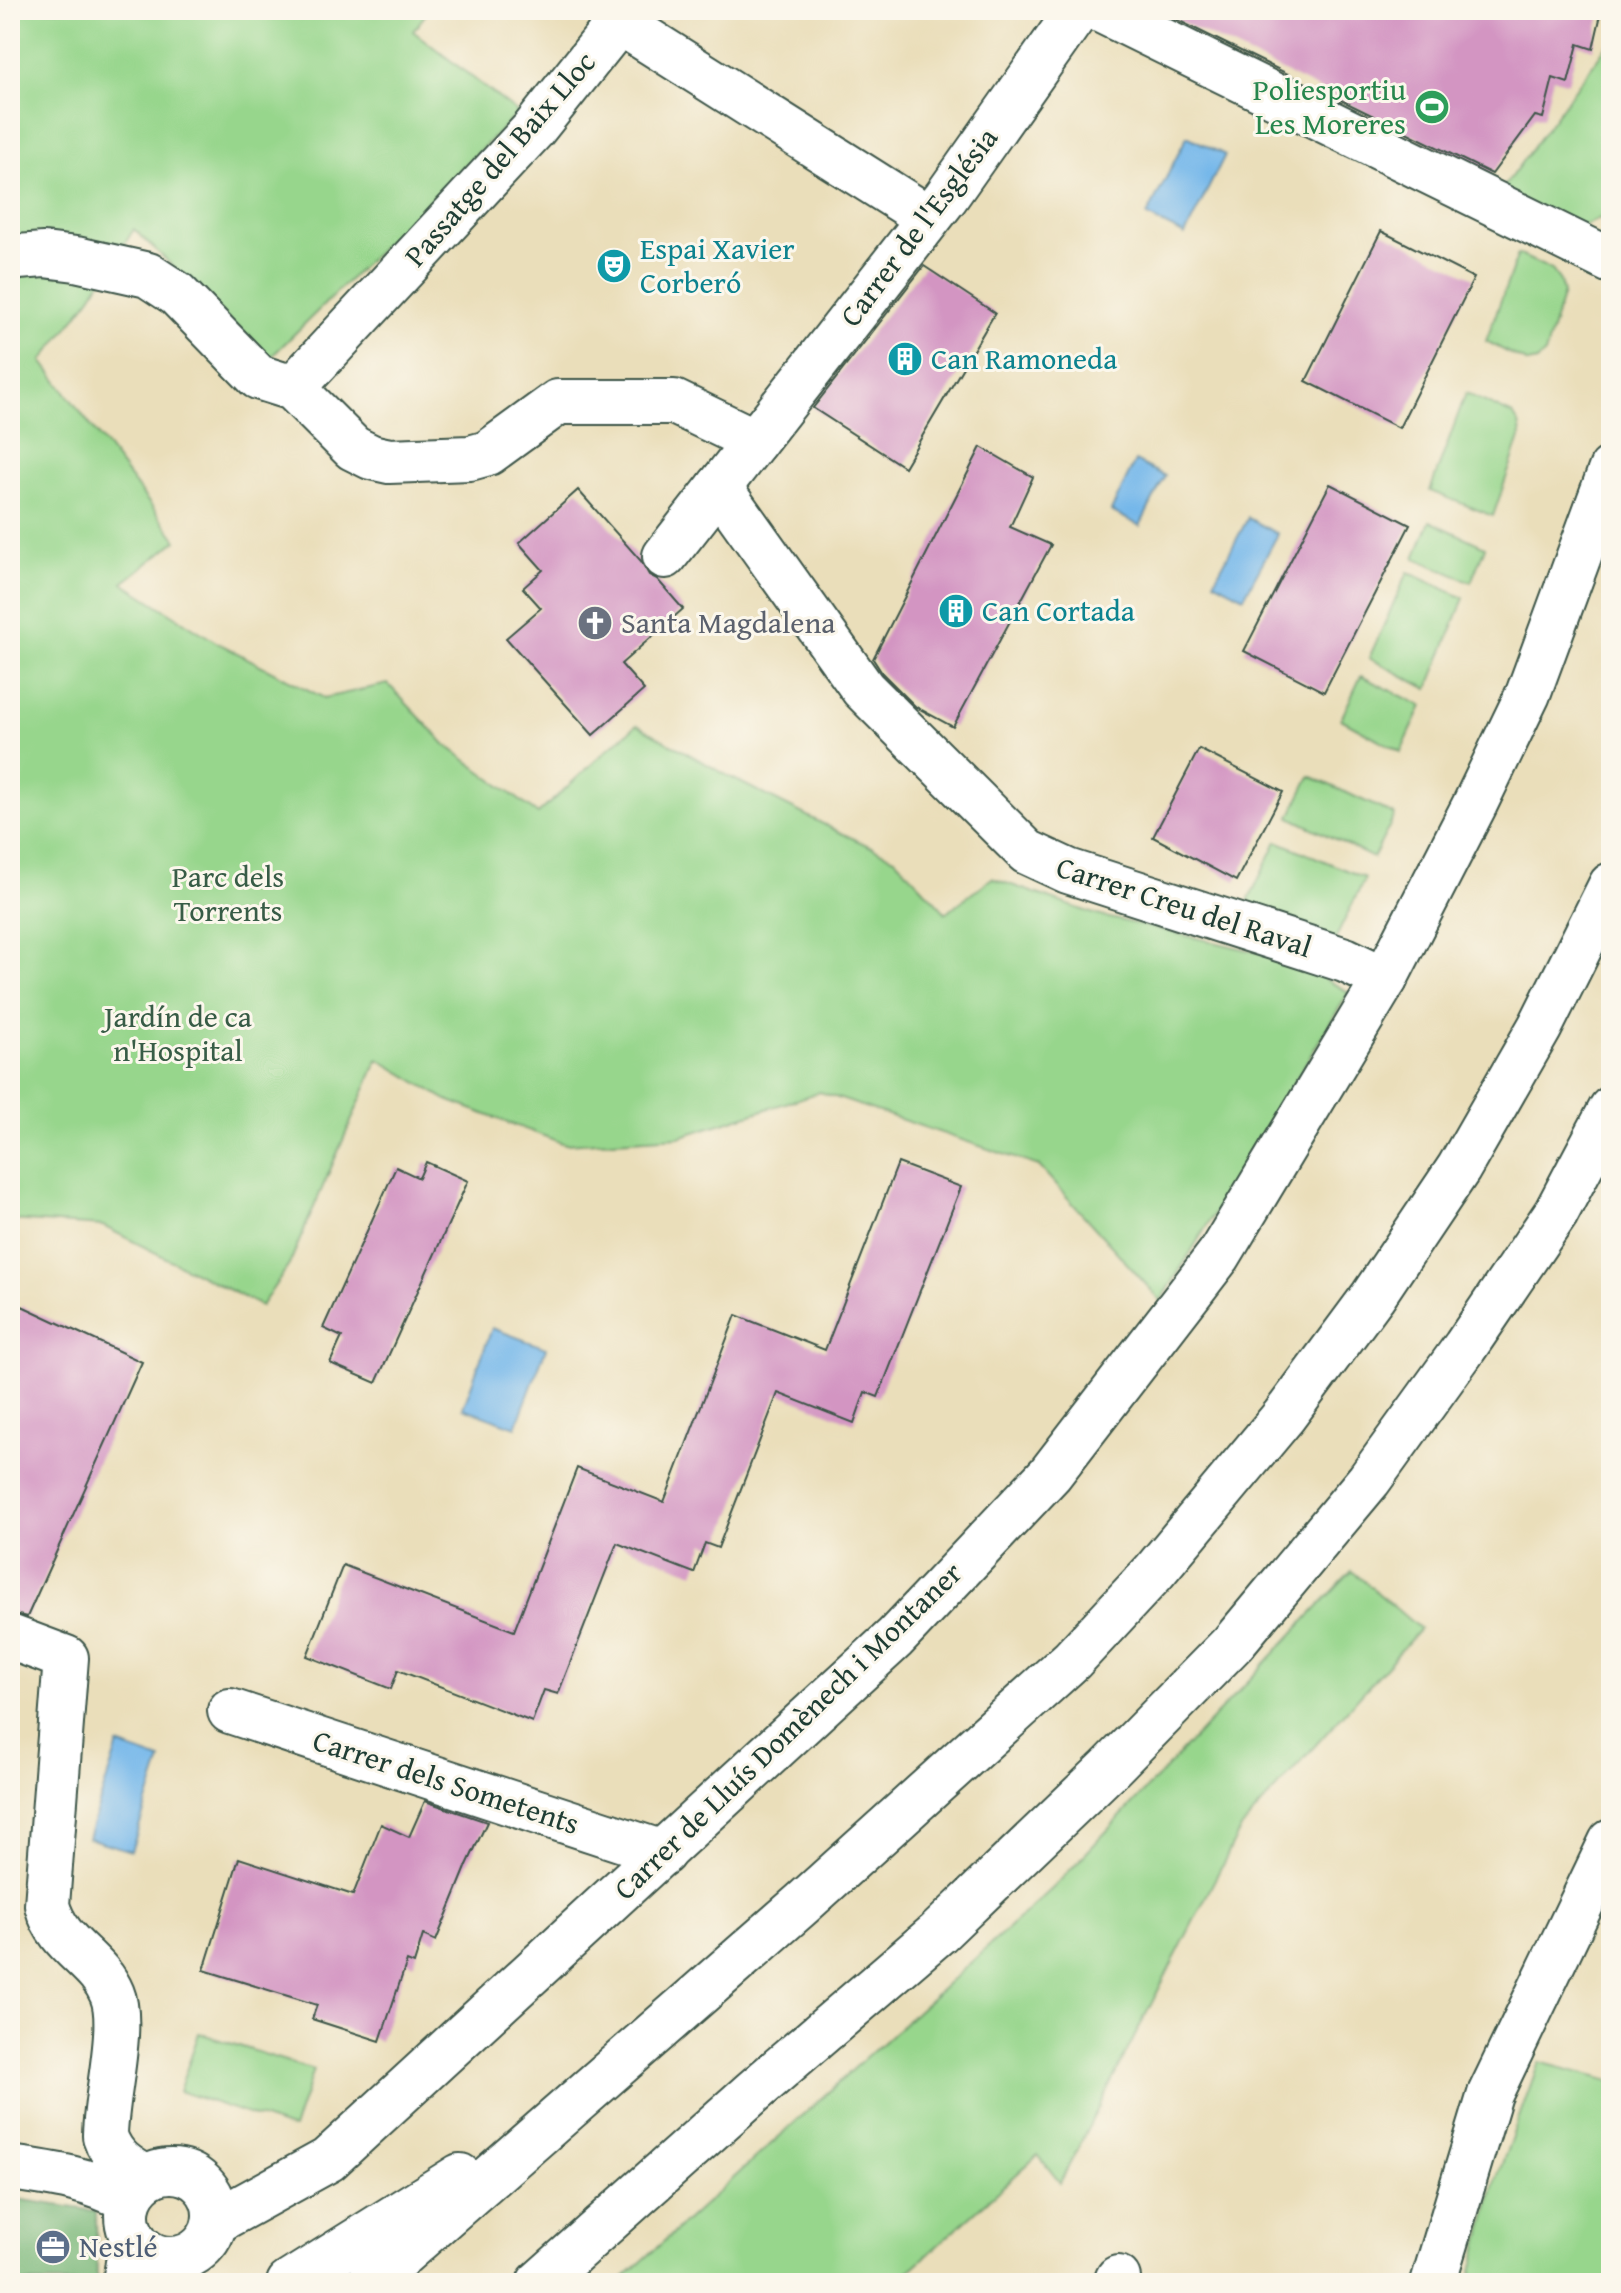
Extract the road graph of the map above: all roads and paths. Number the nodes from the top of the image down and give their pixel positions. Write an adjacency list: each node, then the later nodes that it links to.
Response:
1 (1078, 10): 3 (main road, Carrer de l'Església)
2 (1100, 10): 5 (main road)
3 (929, 218): 6 (main road, Passatge del Baix Lloc); 7 (main road, Carrer de l'Església)
4 (10, 260): 6 (main road)
5 (1611, 261)
6 (293, 388): 7 (main road)
7 (755, 441): 9 (main road, Carrer de l'Església)
8 (1611, 469): 12 (main road, Carrer de Lluís Domènech i Montaner)
9 (719, 487): 10 (main road, Carrer de l'Església); 12 (main road, Carrer Creu del Raval)
10 (665, 556)
11 (1611, 885): 18 (main road)
12 (1385, 979): 17 (main road, Carrer de Lluís Domènech i Montaner)
13 (1611, 1109): 26 (main road)
14 (10, 1637): 21 (main road)
15 (230, 1711): 17 (main road, Carrer dels Sometents)
16 (1611, 1842): 27 (main road)
17 (663, 1853): 20 (main road, Carrer de Lluís Domènech i Montaner)
18 (574, 2104): 24 (main road); 25 (main road)
19 (10, 2168): 21 (main road)
20 (286, 2185): 21 (main road); 22 (main road, Carrer de Lluís Domènech i Montaner)
21 (148, 2197): 22 (main road); 22 (main road); 23 (main road)
22 (215, 2222)
23 (125, 2283)
24 (289, 2283)
25 (369, 2283)
26 (539, 2283)
27 (1433, 2283)

